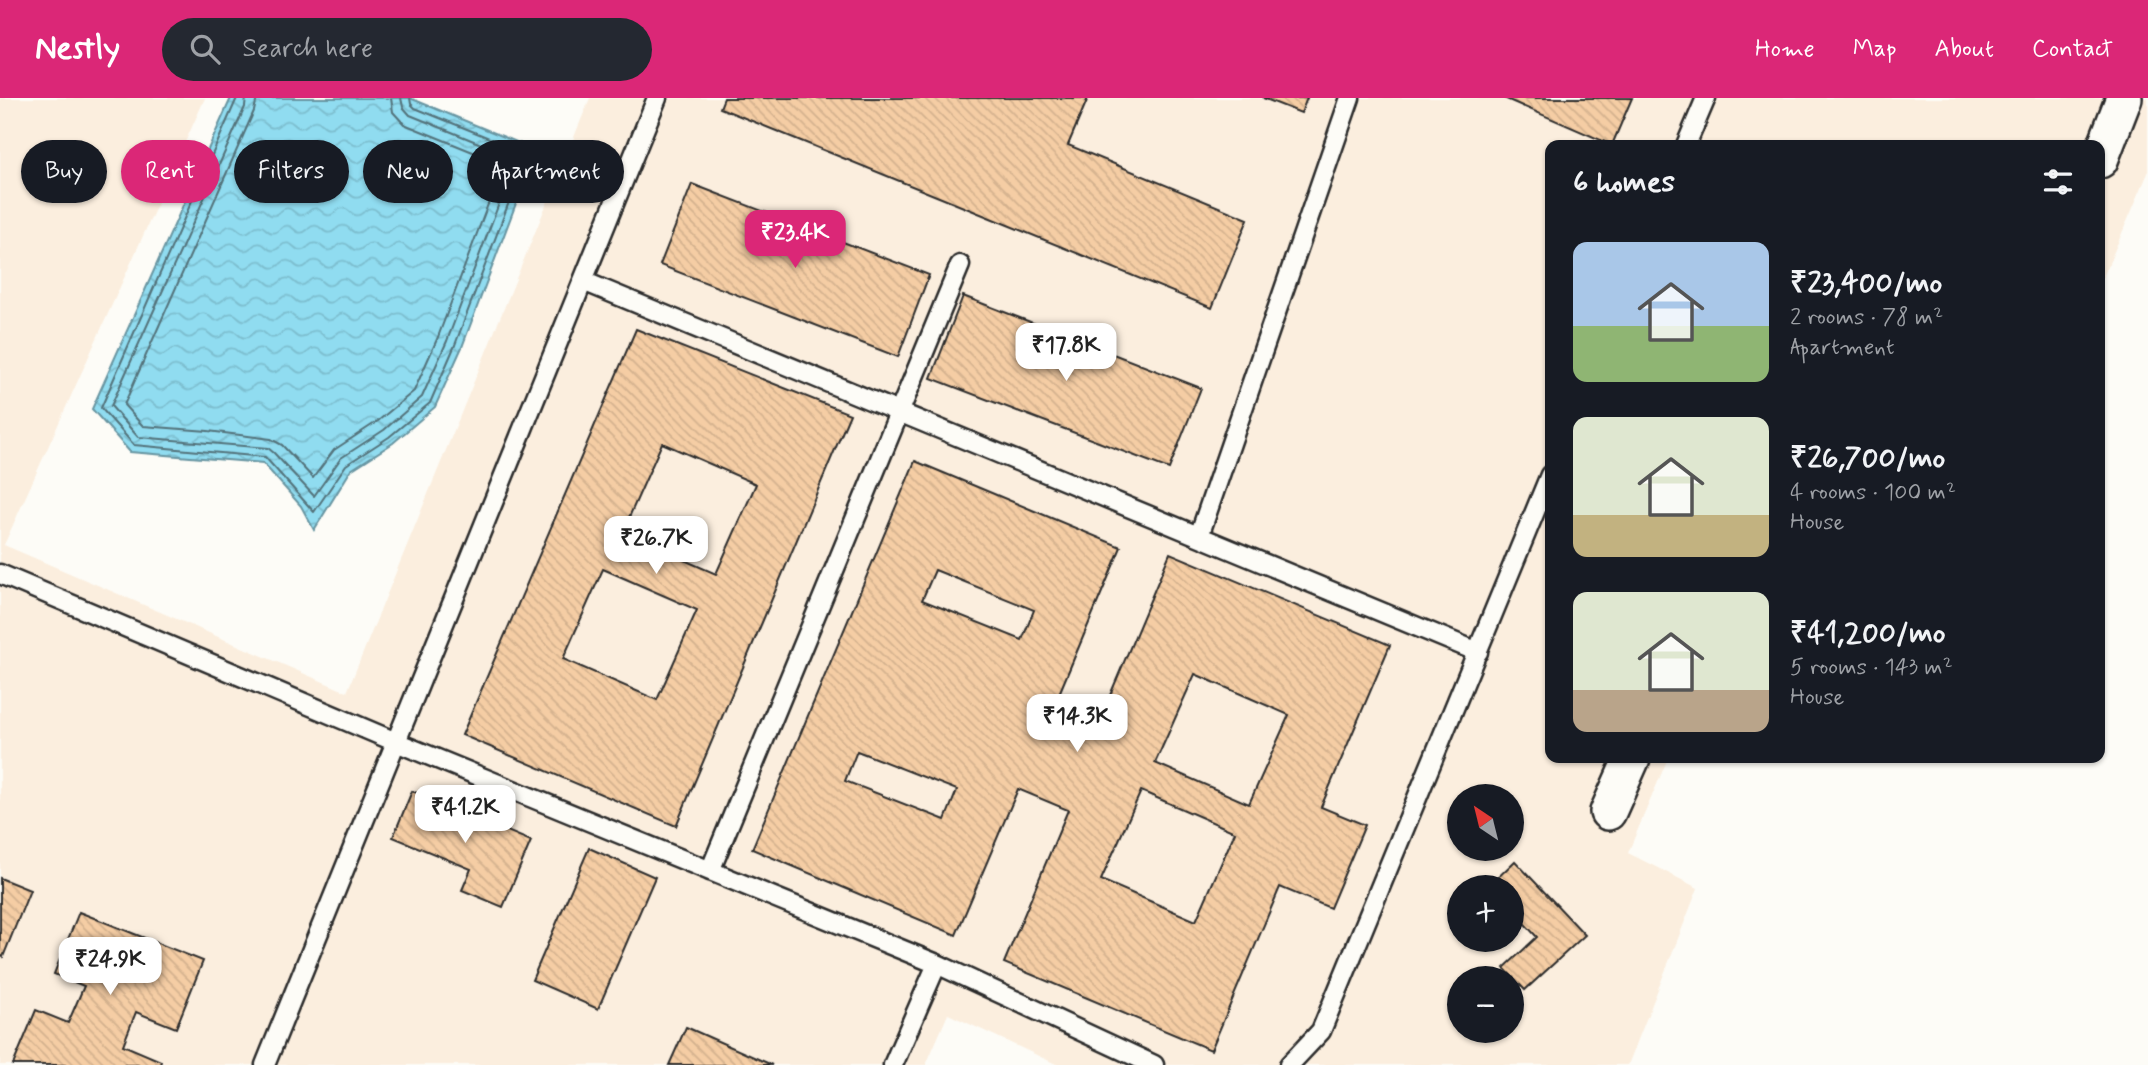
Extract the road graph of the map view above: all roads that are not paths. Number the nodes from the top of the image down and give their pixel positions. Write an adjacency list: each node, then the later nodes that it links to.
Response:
1 (657, 98): 8 (lane)
2 (1350, 98): 11 (lane)
3 (1706, 98): 5 (lane)
4 (2124, 98): 6 (street)
5 (1688, 140)
6 (2105, 147)
7 (960, 265): 9 (lane)
8 (583, 281): 9 (lane); 14 (lane)
9 (900, 412): 11 (lane); 17 (lane)
10 (1545, 487): 13 (lane)
11 (1199, 536): 13 (lane)
12 (0, 574): 14 (lane)
13 (1478, 652): 22 (lane)
14 (396, 742): 17 (lane); 19 (lane)
15 (1630, 763): 16 (street)
16 (1608, 812)
17 (710, 871): 18 (lane)
18 (937, 964): 20 (lane); 21 (lane)
19 (265, 1065)
20 (893, 1065)
21 (1153, 1065)
22 (1289, 1065)

